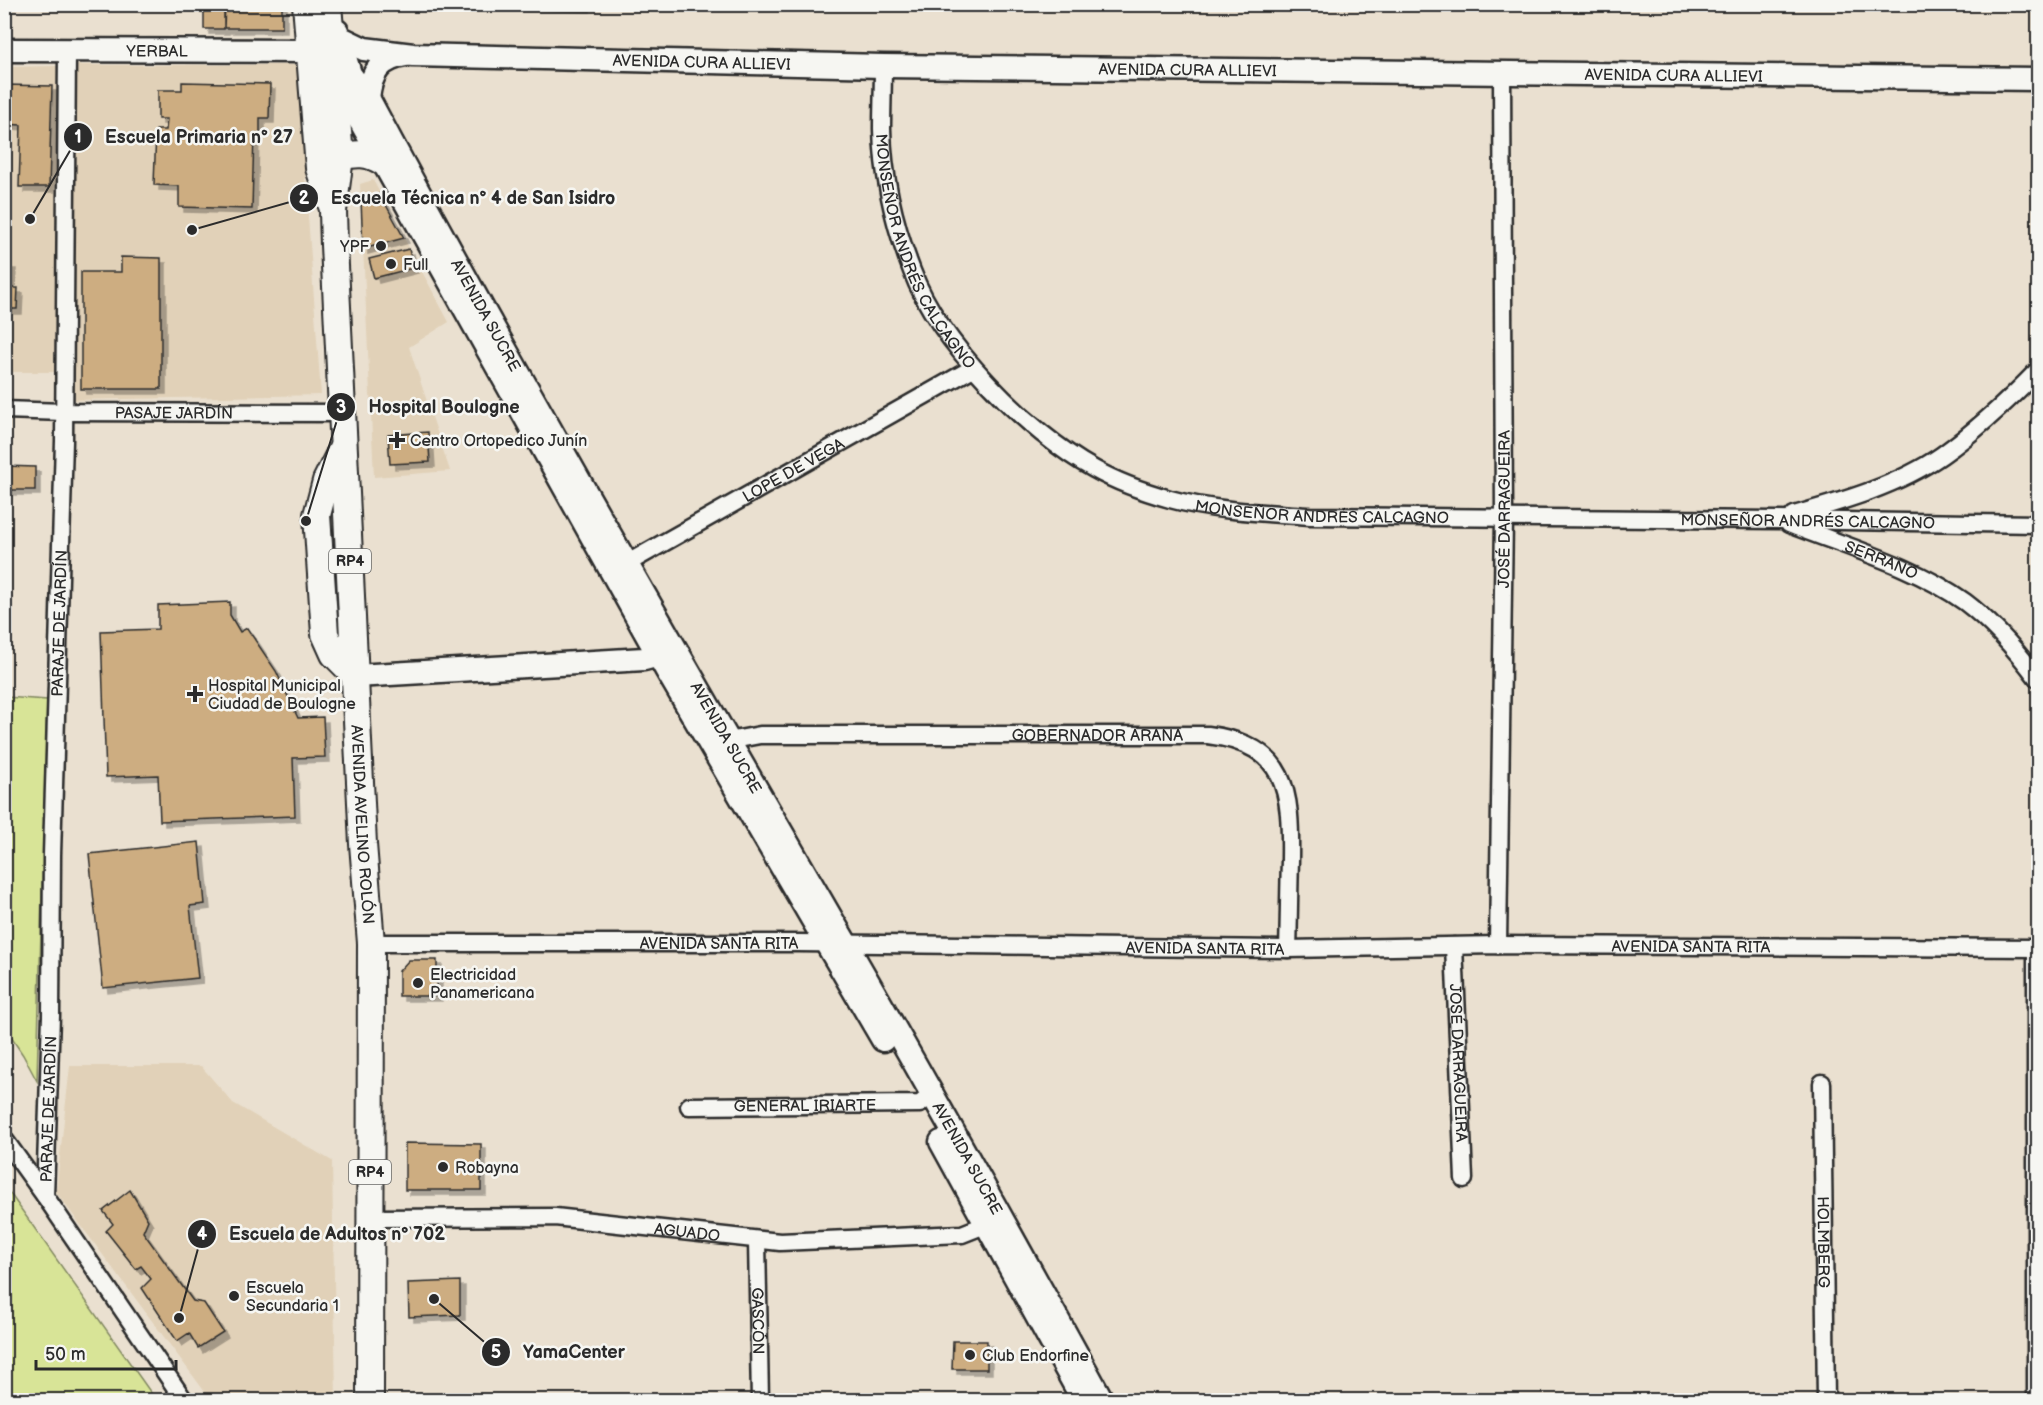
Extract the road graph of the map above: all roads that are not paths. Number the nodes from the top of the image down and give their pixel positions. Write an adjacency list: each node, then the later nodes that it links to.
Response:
1 (321, 5): 2 (main road, AVENIDA SUCRE); 4 (main road, AVENIDA AVELINO ROLÓN / RP4); 13 (main road, AVENIDA AVELINO ROLÓN / RP4)
2 (339, 38): 5 (main road, AVENIDA CURA ALLIEVI); 10 (main road, AVENIDA SUCRE)
3 (4, 50): 6 (main road, YERBAL)
4 (310, 51): 6 (main road, YERBAL); 15 (main road, AVENIDA AVELINO ROLÓN / RP4)
5 (377, 51): 7 (main road, AVENIDA CURA ALLIEVI); 10 (main road)
6 (67, 52): 19 (street, PARAJE DE JARDÍN)
7 (408, 55): 8 (main road, AVENIDA CURA ALLIEVI); 12 (main road)
8 (883, 66): 9 (main road, AVENIDA CURA ALLIEVI); 16 (street, MONSEÑOR ANDRÉS CALCAGNO)
9 (1502, 73): 11 (main road, AVENIDA CURA ALLIEVI); 21 (street, JOSÉ DARRAGUEIRA)
10 (351, 74): 12 (main road, AVENIDA SUCRE); 14 (main road, AVENIDA SUCRE)
11 (2038, 79)
12 (369, 98): 24 (main road, AVENIDA SUCRE)
13 (340, 157): 14 (main road); 15 (main road, AVENIDA AVELINO ROLÓN / RP4)
14 (382, 162): 24 (main road, AVENIDA SUCRE)
15 (333, 211): 20 (main road, AVENIDA AVELINO ROLÓN / RP4)
16 (973, 368): 21 (street, MONSEÑOR ANDRÉS CALCAGNO); 24 (street, LOPE DE VEGA)
17 (2038, 370): 22 (street)
18 (4, 410): 19 (street, PASAJE JARDÍN)
19 (64, 412): 20 (street, PASAJE JARDÍN); 40 (street, PARAJE DE JARDÍN)
20 (342, 413): 26 (main road, AVENIDA AVELINO ROLÓN / RP4)
21 (1504, 518): 22 (street, MONSEÑOR ANDRÉS CALCAGNO); 31 (street, JOSÉ DARRAGUEIRA)
22 (1778, 520): 23 (street, MONSEÑOR ANDRÉS CALCAGNO); 27 (street, SERRANO)
23 (2038, 524)
24 (620, 567): 25 (main road, AVENIDA SUCRE)
25 (666, 651): 26 (main road); 28 (main road, AVENIDA SUCRE); 30 (main road, AVENIDA SUCRE)
26 (356, 676): 29 (main road, AVENIDA AVELINO ROLÓN / RP4)
27 (2038, 679)
28 (728, 741): 30 (main road, AVENIDA SUCRE); 34 (street, GOBERNADOR ARANA)
29 (371, 943): 30 (street, AVENIDA SANTA RITA); 41 (main road, AVENIDA AVELINO ROLÓN / RP4)
30 (837, 943): 34 (street, AVENIDA SANTA RITA); 36 (main road, AVENIDA SUCRE)
31 (1498, 945): 32 (street, AVENIDA SANTA RITA); 33 (street, AVENIDA SANTA RITA)
32 (1454, 946): 34 (street, AVENIDA SANTA RITA); 39 (street, JOSÉ DARRAGUEIRA)
33 (2037, 948): 50 (street)
34 (1288, 949)
35 (1822, 1083): 49 (street, HOLMBERG)
36 (926, 1099): 37 (street, GENERAL IRIARTE); 42 (main road, AVENIDA SUCRE)
37 (689, 1106)
38 (4, 1139): 40 (street)
39 (1464, 1179)
40 (45, 1196): 44 (street)
41 (370, 1218): 43 (street, AGUADO); 45 (main road, AVENIDA AVELINO ROLÓN / RP4)
42 (994, 1221): 43 (street, AGUADO); 47 (main road, AVENIDA SUCRE); 48 (main road, AVENIDA SUCRE)
43 (757, 1240): 46 (street, GASCÓN)
44 (184, 1401)
45 (370, 1401)
46 (760, 1401)
47 (1083, 1401)
48 (1102, 1401)
49 (1826, 1401)
50 (2036, 1401)

